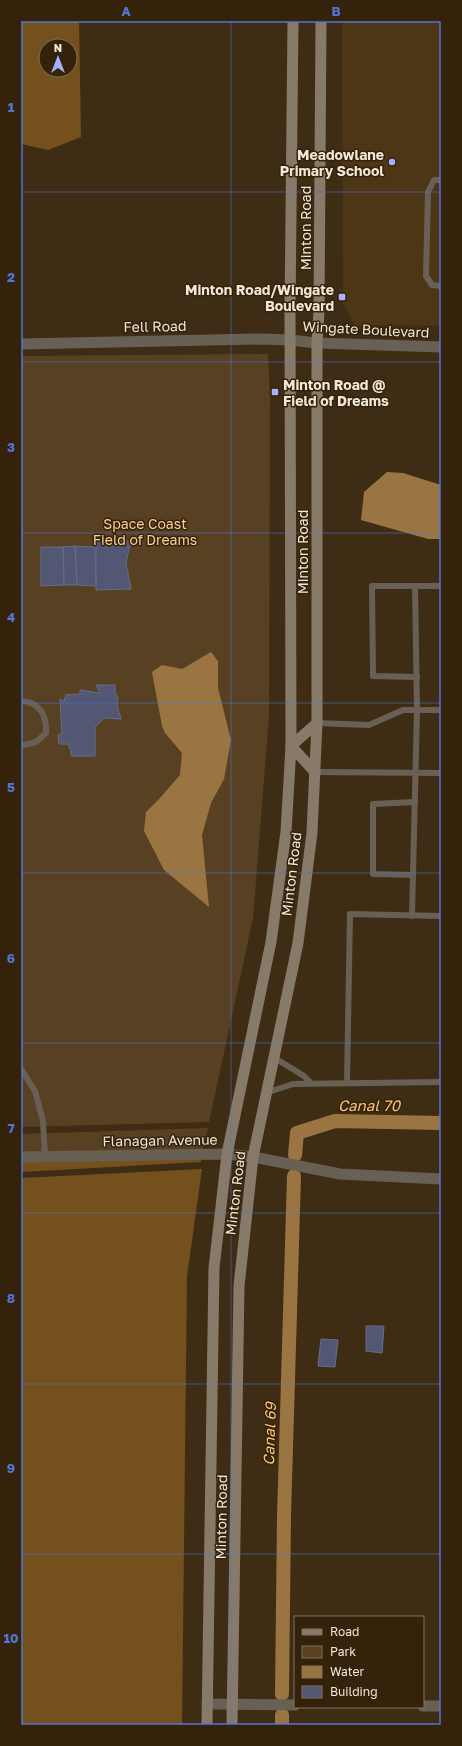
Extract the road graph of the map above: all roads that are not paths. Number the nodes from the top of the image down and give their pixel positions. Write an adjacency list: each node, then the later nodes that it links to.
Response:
1 (293, 21): 5 (main road, Minton Road)
2 (321, 21): 6 (main road, Minton Road)
3 (441, 180): 4 (lane)
4 (441, 286)
5 (290, 340): 6 (street, Wingate Boulevard); 7 (street, Fell Road); 17 (main road, Minton Road)
6 (317, 343): 8 (street, Wingate Boulevard); 15 (main road, Minton Road)
7 (21, 344)
8 (441, 347)
9 (416, 586): 10 (lane); 11 (lane); 11 (lane)
10 (441, 586)
11 (417, 677): 13 (lane)
12 (21, 702): 16 (lane)
13 (417, 710): 14 (lane); 15 (lane); 19 (lane)
14 (441, 710)
15 (317, 723): 17 (main road); 18 (main road, Minton Road)
16 (21, 746)
17 (291, 746): 18 (main road); 31 (main road, Minton Road)
18 (315, 772): 19 (lane); 25 (main road, Minton Road)
19 (416, 773): 20 (lane); 21 (lane)
20 (441, 773)
21 (415, 802): 22 (lane); 22 (lane)
22 (413, 875): 23 (lane)
23 (412, 916): 24 (lane); 29 (lane)
24 (441, 916)
25 (273, 1057): 28 (lane); 30 (main road, Minton Road)
26 (21, 1069): 33 (lane)
27 (441, 1082): 29 (lane)
28 (312, 1083): 29 (lane); 30 (lane)
29 (347, 1083)
30 (266, 1093): 34 (main road, Minton Road)
31 (227, 1154): 33 (street, Flanagan Avenue); 34 (street, Flanagan Avenue); 36 (main road, Minton Road)
32 (21, 1157): 33 (street, Flanagan Avenue)
33 (45, 1157)
34 (253, 1157): 35 (street, Flanagan Avenue); 37 (main road, Minton Road)
35 (441, 1179)
36 (207, 1704): 37 (street); 41 (main road, Minton Road)
37 (232, 1704): 38 (street); 42 (main road, Minton Road)
38 (294, 1704)
39 (424, 1706): 40 (street)
40 (441, 1706)
41 (207, 1725)
42 (232, 1725)

